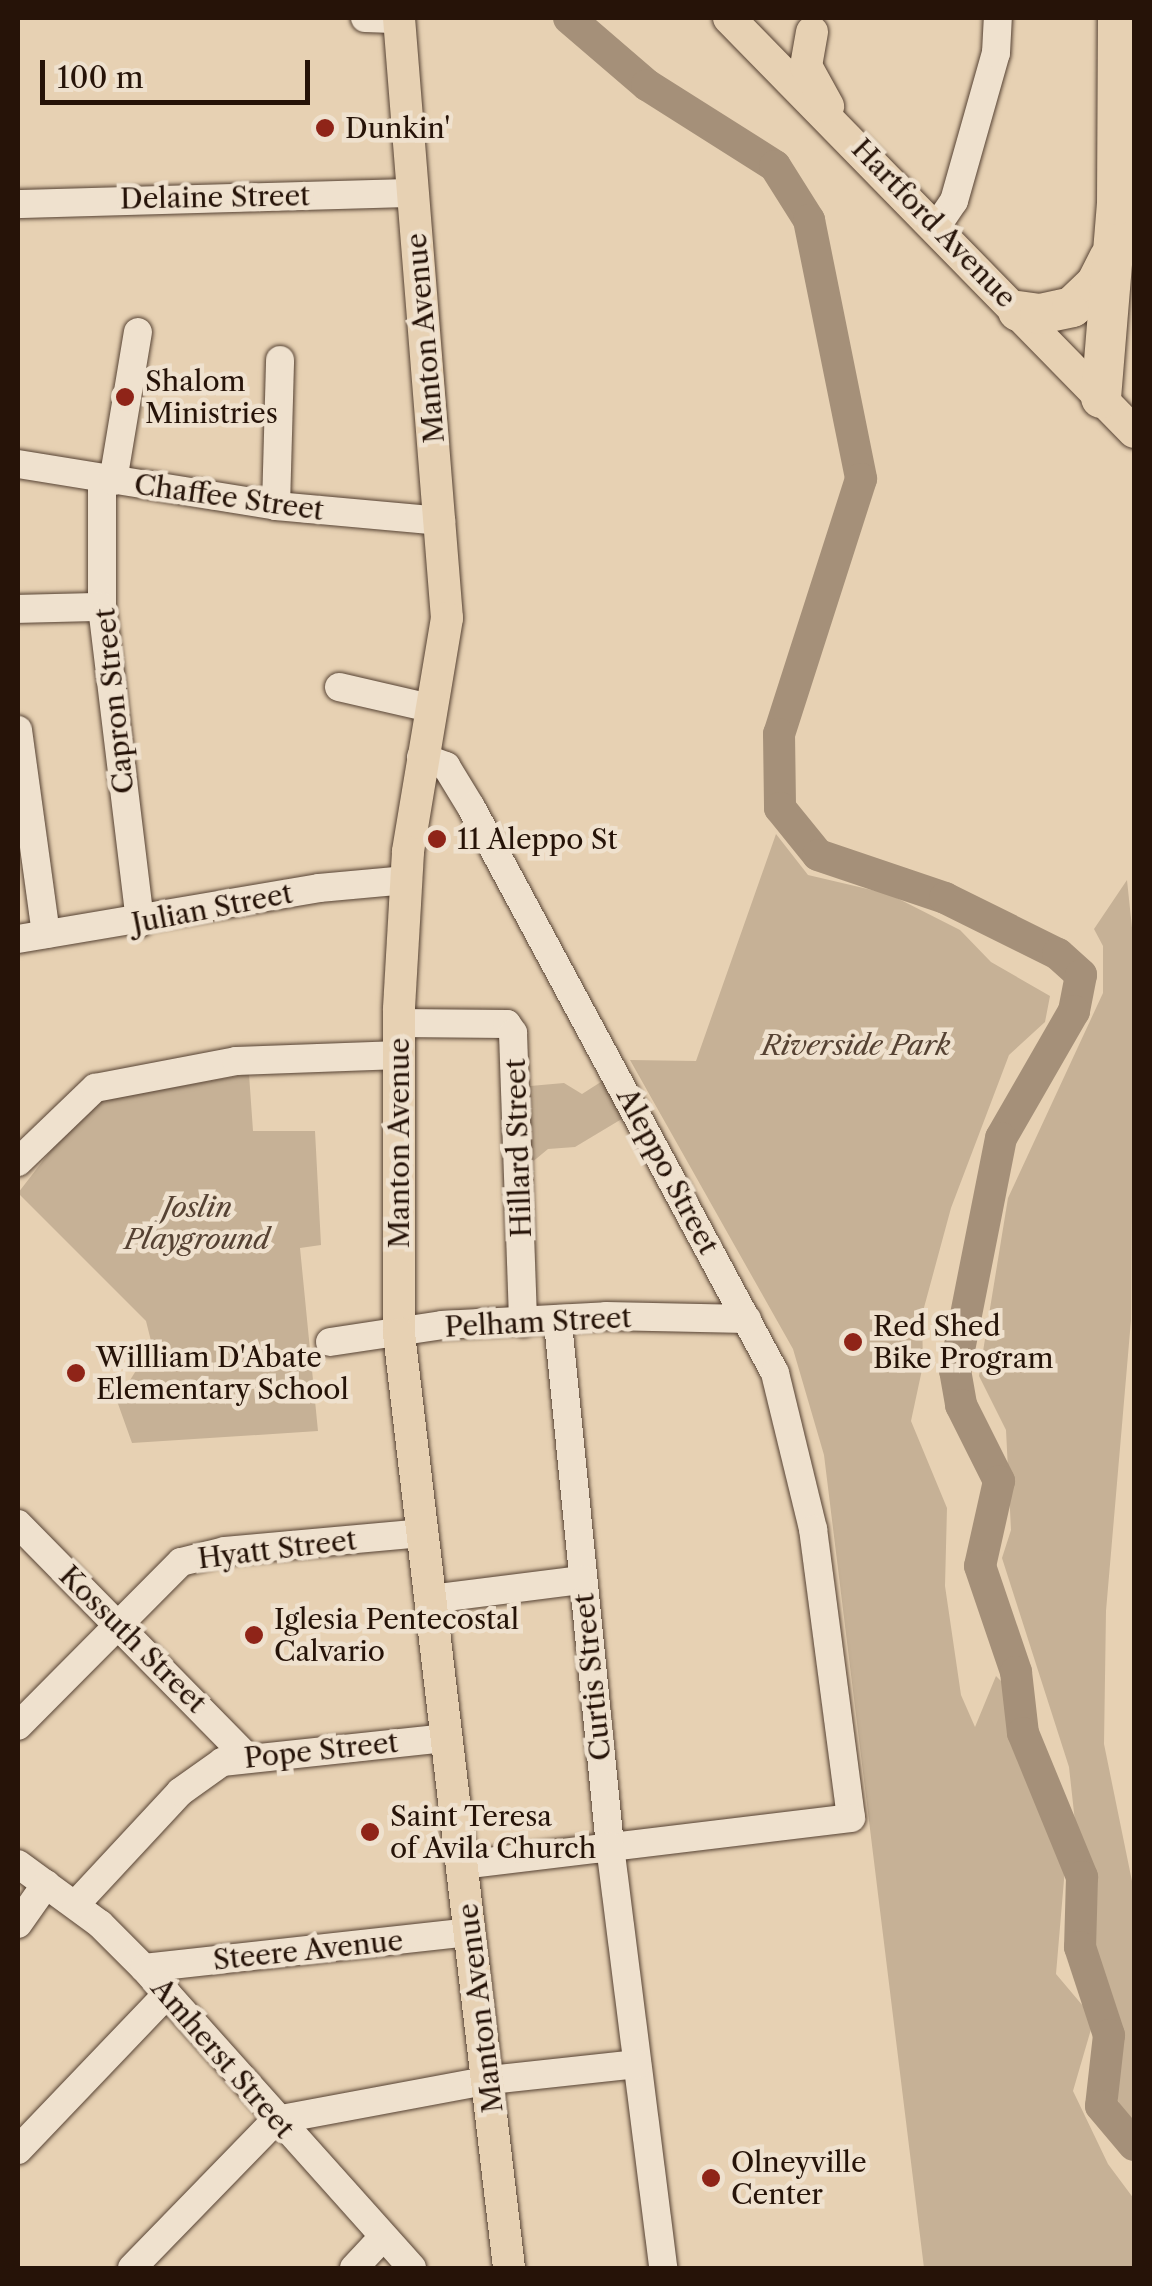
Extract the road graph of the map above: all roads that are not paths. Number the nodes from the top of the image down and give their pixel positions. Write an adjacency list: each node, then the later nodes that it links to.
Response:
1 (365, 18): 2 (street)
2 (400, 18): 9 (main road, Manton Avenue)
3 (729, 18): 8 (main road, Hartford Avenue)
4 (742, 18): 7 (main road)
5 (998, 18): 11 (street)
6 (1118, 18): 12 (highway)
7 (819, 25): 8 (main road)
8 (844, 129): 11 (main road, Hartford Avenue)
9 (412, 193): 10 (street, Delaine Street); 21 (main road, Manton Avenue)
10 (18, 204)
11 (937, 226): 13 (main road, Hartford Avenue)
12 (1116, 235): 13 (highway); 16 (highway)
13 (1018, 311): 16 (main road, Hartford Avenue)
14 (138, 332): 19 (street, Capron Street)
15 (280, 360): 20 (street)
16 (1102, 398): 17 (main road, Hartford Avenue)
17 (1134, 432)
18 (18, 464): 19 (street, Chaffee Street)
19 (107, 480): 20 (street, Chaffee Street); 22 (street, Capron Street)
20 (276, 506): 21 (street, Chaffee Street)
21 (441, 521): 25 (main road, Manton Avenue)
22 (102, 607): 23 (street); 29 (street, Capron Street)
23 (18, 609)
24 (339, 686): 25 (street)
25 (430, 708): 27 (main road, Manton Avenue)
26 (18, 730): 30 (street)
27 (430, 760): 28 (main road, Manton Avenue); 34 (street, Aleppo Street)
28 (406, 880): 29 (street, Julian Street); 32 (main road, Manton Avenue)
29 (140, 923): 30 (street, Julian Street)
30 (46, 934): 31 (street, Julian Street)
31 (18, 939)
32 (400, 1039): 33 (street); 35 (street, Hillard Street); 37 (main road, Manton Avenue)
33 (18, 1162)
34 (748, 1319): 36 (street, Pelham Street); 47 (street, Aleppo Street)
35 (523, 1323): 36 (street, Pelham Street); 37 (street, Pelham Street)
36 (558, 1323): 41 (street, Curtis Street)
37 (399, 1334): 38 (street, Pelham Street); 40 (main road, Manton Avenue)
38 (330, 1342)
39 (18, 1524): 43 (street, Kossuth Street)
40 (424, 1533): 42 (main road, Manton Avenue); 43 (street, Hyatt Street)
41 (582, 1580): 42 (street); 47 (street, Curtis Street)
42 (431, 1599): 45 (main road, Manton Avenue)
43 (119, 1624): 44 (street, Hyatt Street); 46 (street, Kossuth Street)
44 (18, 1726)
45 (444, 1738): 46 (street, Pope Street); 49 (main road, Manton Avenue)
46 (246, 1756): 51 (street, Pope Street)
47 (610, 1846): 49 (street); 56 (street, Curtis Street)
48 (18, 1864): 50 (street, Amherst Street)
49 (463, 1865): 53 (main road, Manton Avenue)
50 (46, 1884): 51 (street, Amherst Street); 52 (street)
51 (76, 1904): 54 (street, Amherst Street)
52 (18, 1924)
53 (471, 1932): 54 (street, Steere Avenue); 57 (main road, Manton Avenue)
54 (144, 1968): 55 (street, Amherst Street)
55 (166, 1994): 58 (street, Amherst Street); 59 (street)
56 (636, 2064): 57 (street); 65 (street, Curtis Street)
57 (490, 2080): 58 (street); 64 (main road, Manton Avenue)
58 (276, 2120): 60 (street, Amherst Street); 61 (street)
59 (18, 2150)
60 (384, 2236): 62 (street); 63 (street, Amherst Street)
61 (132, 2268)
62 (354, 2268)
63 (412, 2268)
64 (509, 2268)
65 (663, 2268)

